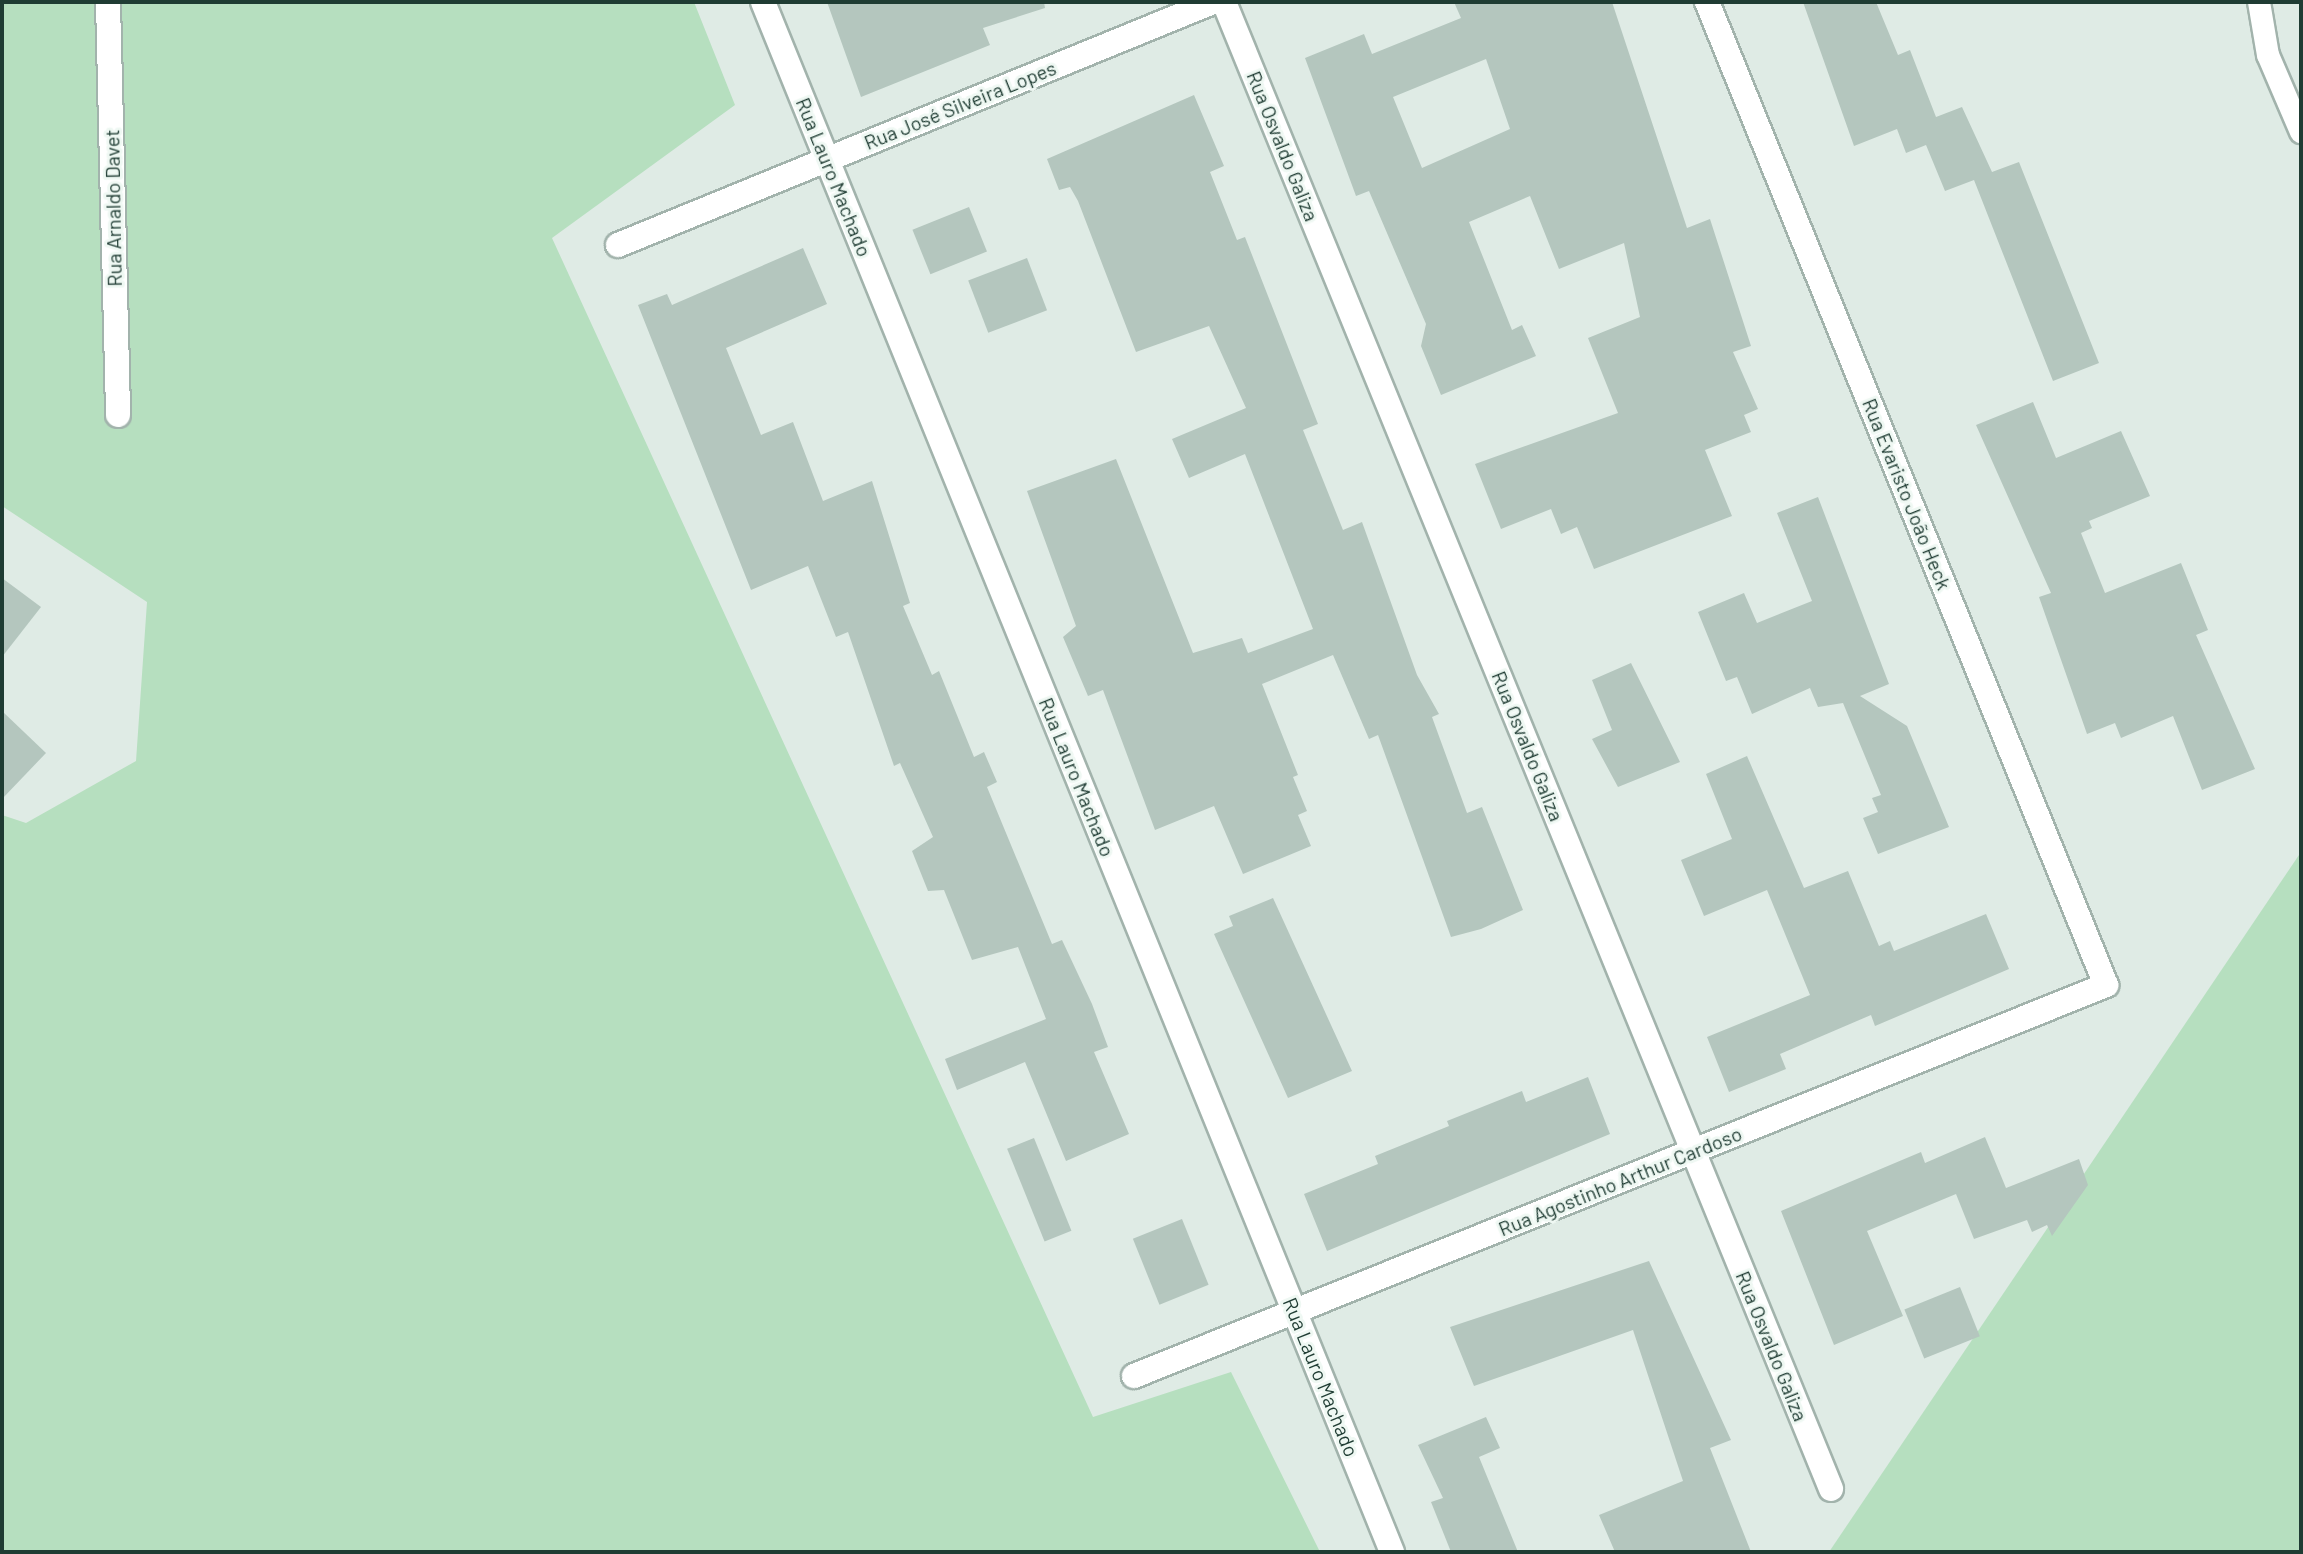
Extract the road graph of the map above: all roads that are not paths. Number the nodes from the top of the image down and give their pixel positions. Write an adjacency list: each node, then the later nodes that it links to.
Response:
1 (108, 2): 10 (street, Rua Arnaldo Davet)
2 (763, 2): 8 (street, Rua Lauro Machado)
3 (1213, 2): 8 (street, Rua José Silveira Lopes)
4 (1224, 2): 12 (street, Rua Osvaldo Galiza)
5 (1707, 2): 11 (street, Rua Evaristo João Heck)
6 (2259, 2): 7 (lane)
7 (2301, 132)
8 (827, 160): 9 (street, Rua José Silveira Lopes); 13 (street, Rua Lauro Machado)
9 (618, 245)
10 (118, 415)
11 (2106, 985): 12 (street, Rua Agostinho Arthur Cardoso)
12 (1693, 1152): 13 (street, Rua Agostinho Arthur Cardoso); 15 (street, Rua Osvaldo Galiza)
13 (1295, 1312): 14 (street, Rua Agostinho Arthur Cardoso); 16 (street, Rua Lauro Machado)
14 (1134, 1376)
15 (1831, 1489)
16 (1392, 1552)

